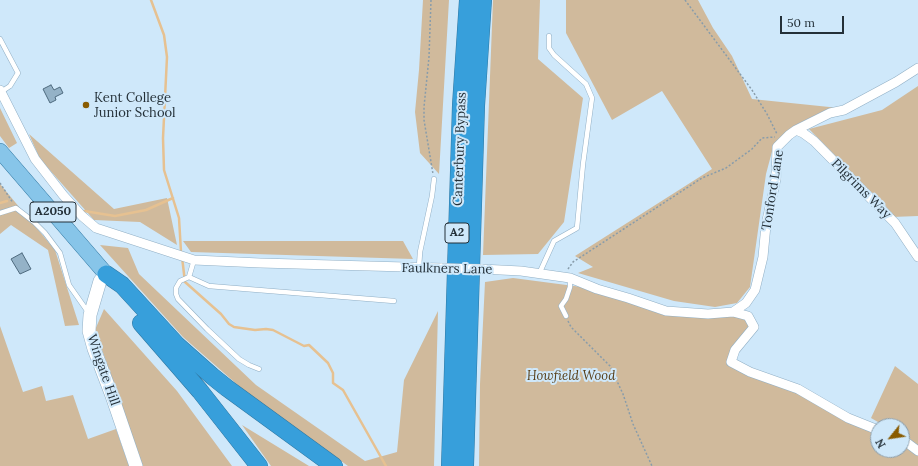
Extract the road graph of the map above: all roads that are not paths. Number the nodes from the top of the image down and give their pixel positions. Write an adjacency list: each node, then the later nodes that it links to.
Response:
1 (468, 0): 27 (highway, Canterbury Bypass / A2)
2 (483, 0): 28 (highway, Canterbury Bypass / A2)
3 (549, 36): 15 (lane)
4 (0, 39): 6 (lane)
5 (918, 68): 7 (street, Tonford Lane)
6 (0, 91): 12 (street, Faulkners Lane)
7 (793, 132): 11 (street, Pilgrims Way); 19 (street, Tonford Lane)
8 (0, 151): 14 (main road, A2050)
9 (434, 179): 13 (lane)
10 (0, 213): 20 (lane)
11 (918, 257)
12 (190, 259): 13 (street, Faulkners Lane); 16 (lane)
13 (419, 267): 15 (street, Faulkners Lane, bridge)
14 (106, 274): 20 (street, Wingate Hill); 25 (highway); 26 (highway)
15 (539, 274): 17 (street, Faulkners Lane)
16 (187, 278): 18 (lane); 22 (lane)
17 (570, 278): 19 (street, Faulkners Lane); 21 (lane)
18 (394, 301)
19 (732, 312): 23 (street, Faulkners Lane)
20 (90, 315): 24 (street, Wingate Hill)
21 (566, 316)
22 (259, 368)
23 (870, 427)
24 (136, 466)
25 (259, 466)
26 (334, 466)
27 (450, 466)
28 (465, 466)

